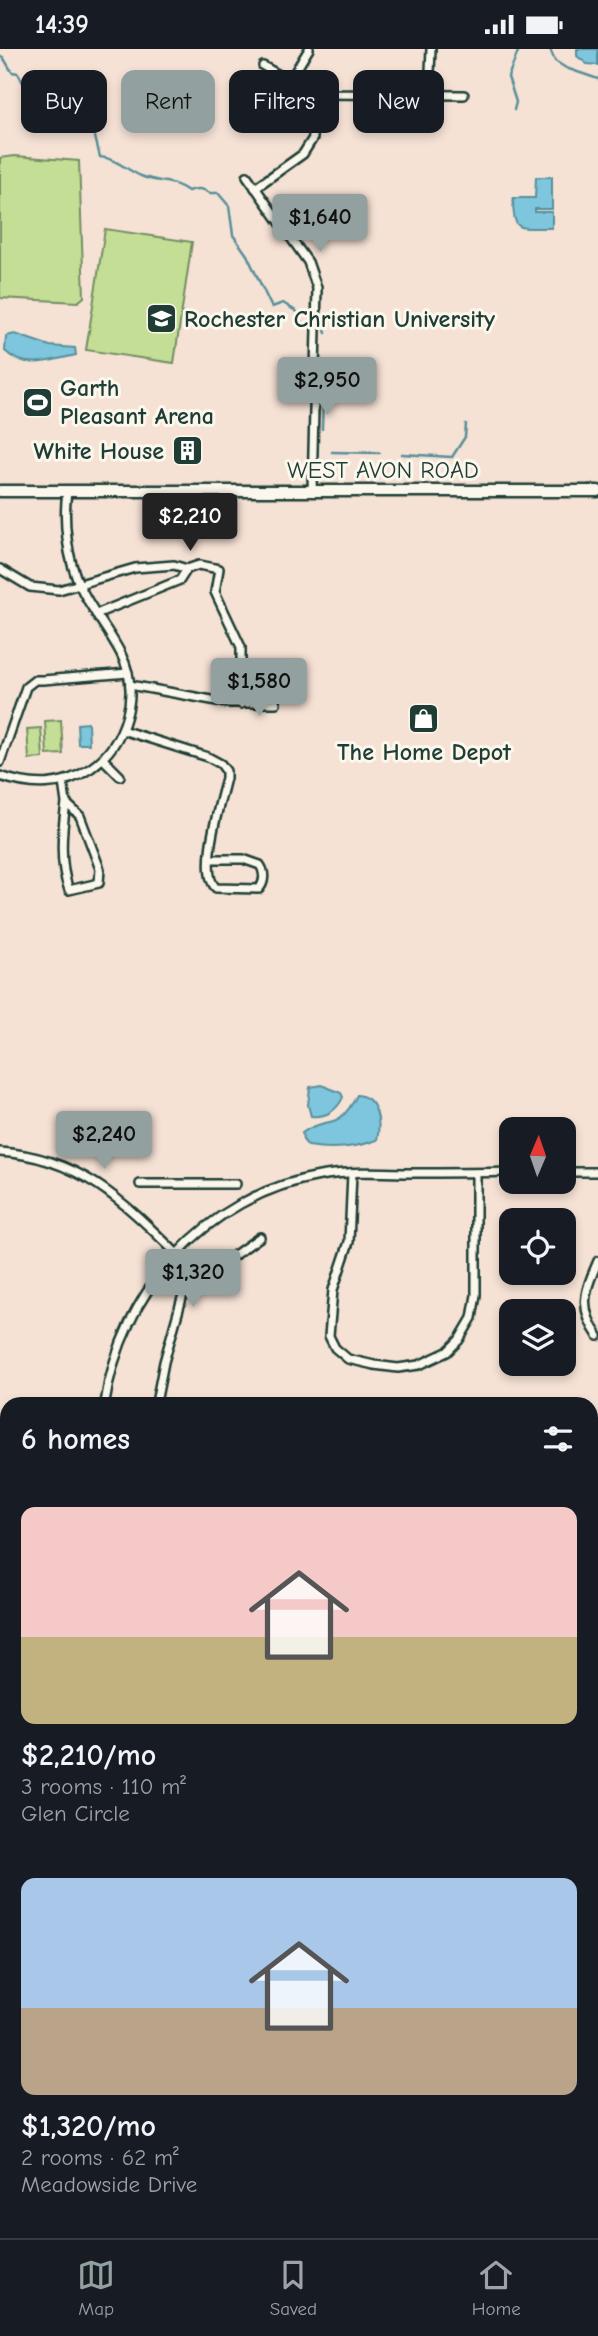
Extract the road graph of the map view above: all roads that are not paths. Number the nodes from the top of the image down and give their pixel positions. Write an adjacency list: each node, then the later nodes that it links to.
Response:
1 (309, 49): 5 (street)
2 (431, 49): 6 (street)
3 (263, 66): 4 (street)
4 (270, 70)
5 (296, 70)
6 (430, 70)
7 (444, 94): 8 (street)
8 (464, 95)
9 (313, 133): 11 (street)
10 (247, 177): 11 (street)
11 (256, 188): 14 (street)
12 (0, 491): 13 (main road, WEST AVON ROAD)
13 (67, 491): 14 (main road, WEST AVON ROAD); 18 (street)
14 (312, 491): 15 (main road, WEST AVON ROAD)
15 (598, 491)
16 (0, 569): 18 (street)
17 (187, 569): 18 (street); 19 (street); 23 (street)
18 (78, 584): 19 (street)
19 (96, 614): 20 (street)
20 (128, 673): 21 (street); 26 (street)
21 (130, 685): 23 (street); 24 (street)
22 (276, 703): 23 (street)
23 (241, 704)
24 (122, 730): 25 (street); 31 (street)
25 (103, 759): 28 (street); 29 (street)
26 (0, 762)
27 (0, 776): 29 (street)
28 (120, 776)
29 (63, 782): 30 (street)
30 (66, 803): 30 (street)
31 (210, 859): 31 (street)
32 (0, 1151): 41 (street)
33 (576, 1172): 34 (street)
34 (598, 1172)
35 (352, 1173): 36 (street); 36 (street); 41 (street)
36 (476, 1173): 37 (street)
37 (499, 1173)
38 (140, 1184): 39 (street)
39 (236, 1184)
40 (260, 1237): 44 (street)
41 (176, 1253): 43 (street)
42 (598, 1261): 45 (street)
43 (159, 1273): 44 (street); 46 (street)
44 (184, 1291): 47 (street)
45 (598, 1336)
46 (106, 1397)
47 (157, 1397)

